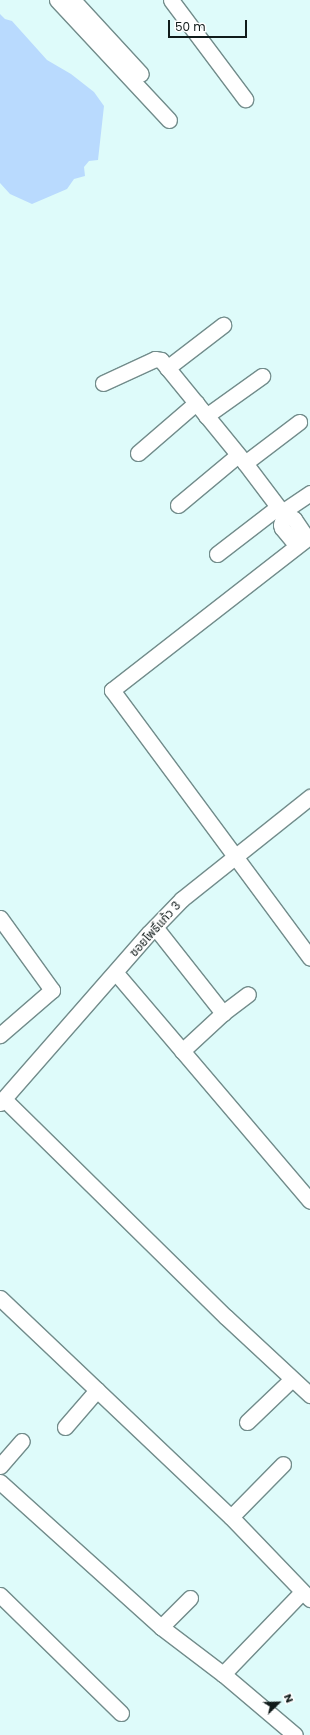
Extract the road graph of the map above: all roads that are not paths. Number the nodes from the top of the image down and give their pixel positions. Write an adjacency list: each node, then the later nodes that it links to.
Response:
1 (56, 0): 6 (street)
2 (73, 0): 4 (street)
3 (171, 0): 5 (street)
4 (141, 74)
5 (245, 99)
6 (169, 120)
7 (223, 325): 8 (street)
8 (167, 368): 10 (street); 11 (street)
9 (262, 376): 12 (street)
10 (103, 383)
11 (196, 404): 12 (street); 14 (street)
12 (206, 416): 15 (street)
13 (299, 422): 15 (street)
14 (138, 453)
15 (242, 459): 17 (street); 18 (street)
16 (310, 493): 18 (street)
17 (178, 505)
18 (281, 512): 19 (street); 20 (street)
19 (305, 540): 22 (street)
20 (217, 554)
21 (310, 797): 22 (street, ซอยโพธิ์แก้ว 3)
22 (234, 856): 24 (street, ซอยโพธิ์แก้ว 3); 25 (street)
23 (0, 918): 29 (street)
24 (155, 927): 26 (street, ซอยโพธิ์แก้ว 3); 28 (street)
25 (310, 958)
26 (116, 973): 30 (street); 31 (street, ซอยโพธิ์แก้ว 3)
27 (248, 994): 28 (street)
28 (223, 1013): 30 (street)
29 (0, 1035)
30 (182, 1051): 32 (street)
31 (2, 1101): 34 (street)
32 (310, 1201)
33 (0, 1298): 35 (street)
34 (292, 1379): 36 (street); 37 (street)
35 (97, 1390): 38 (street); 43 (street)
36 (310, 1395)
37 (247, 1422)
38 (65, 1427)
39 (22, 1441): 41 (street)
40 (283, 1464): 43 (street)
41 (0, 1466)
42 (0, 1482): 47 (street)
43 (230, 1517): 45 (street)
44 (0, 1595): 49 (street)
45 (306, 1596): 48 (street)
46 (190, 1598): 47 (street)
47 (161, 1627): 48 (street)
48 (223, 1674): 50 (street)
49 (122, 1713)
50 (295, 1735)

